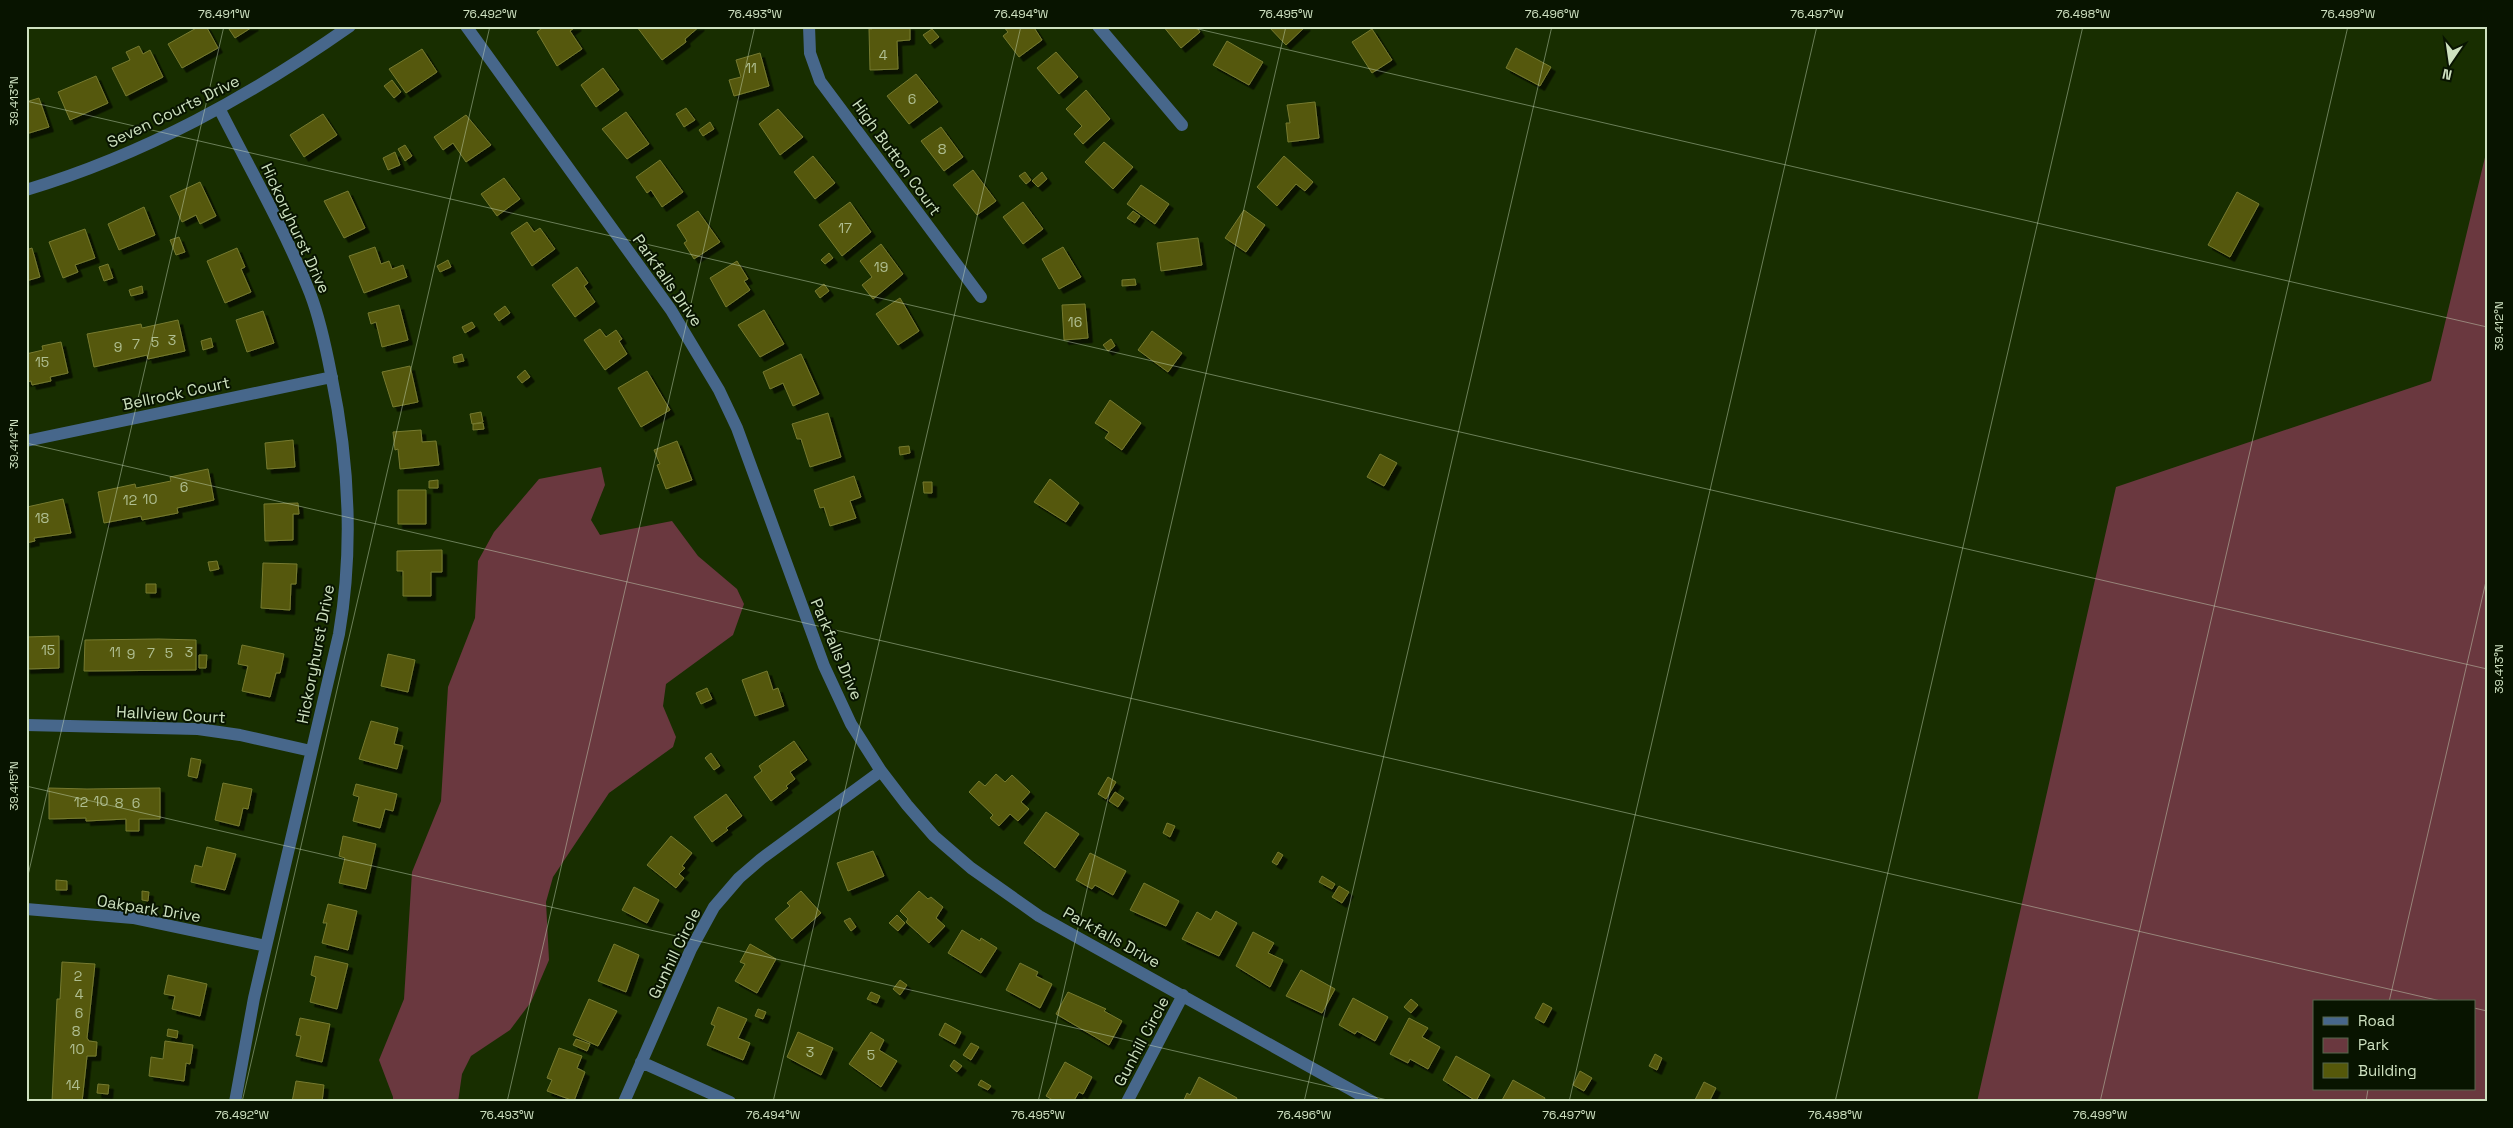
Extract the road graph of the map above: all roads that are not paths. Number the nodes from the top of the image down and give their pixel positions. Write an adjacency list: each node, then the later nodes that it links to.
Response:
1 (350, 26): 5 (street, Seven Courts Drive)
2 (466, 26): 13 (street, Parkfalls Drive)
3 (809, 26): 8 (street, High Button Court)
4 (1098, 26): 6 (street)
5 (220, 110): 7 (street, Seven Courts Drive); 9 (street, Hickoryhurst Drive)
6 (1182, 125)
7 (26, 190)
8 (981, 297)
9 (332, 377): 10 (street, Bellrock Court); 12 (street, Hickoryhurst Drive)
10 (26, 441)
11 (26, 725): 12 (street, Hallview Court)
12 (311, 751): 15 (street, Hickoryhurst Drive)
13 (881, 771): 16 (street, Parkfalls Drive); 17 (street, Gunhill Circle)
14 (26, 909): 15 (street, Oakpark Drive)
15 (266, 946): 18 (street, Hickoryhurst Drive)
16 (1184, 995): 21 (street, Gunhill Circle); 22 (street, Parkfalls Drive)
17 (641, 1062): 19 (street, Gunhill Circle); 20 (street)
18 (235, 1102)
19 (624, 1102)
20 (730, 1102)
21 (1127, 1102)
22 (1373, 1102)

